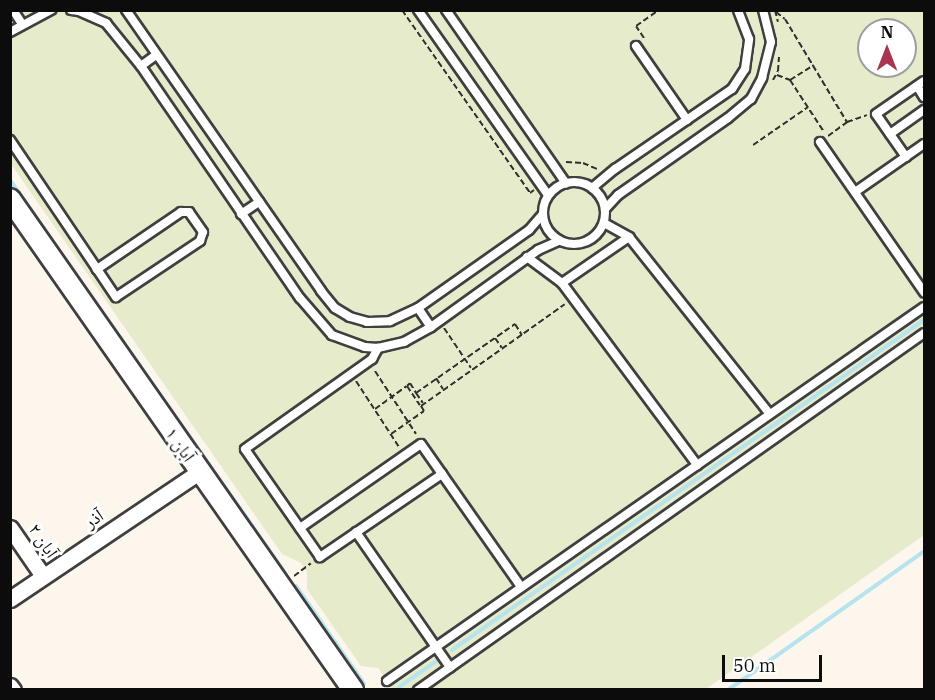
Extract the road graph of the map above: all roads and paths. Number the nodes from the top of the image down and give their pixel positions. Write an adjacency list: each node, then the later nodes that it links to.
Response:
1 (13, 10): 12 (lane)
2 (51, 10): 12 (lane)
3 (71, 10): 17 (lane)
4 (126, 10): 15 (lane)
5 (402, 10): 36 (path)
6 (418, 10): 36 (lane)
7 (446, 10): 35 (lane)
8 (659, 10): 14 (path)
9 (738, 10): 25 (lane)
10 (763, 10): 42 (lane)
11 (779, 10): 16 (path)
12 (22, 24): 13 (lane)
13 (10, 32)
14 (636, 46): 25 (lane)
15 (156, 55): 17 (lane); 41 (lane)
16 (814, 65): 19 (path); 26 (path)
17 (141, 66): 43 (lane)
18 (776, 75): 19 (path)
19 (790, 80): 22 (path)
20 (921, 83): 21 (lane); 24 (lane)
21 (924, 97)
22 (808, 107): 28 (path); 31 (path)
23 (924, 110): 27 (lane)
24 (876, 114): 26 (path); 27 (lane)
25 (687, 120): 34 (lane)
26 (847, 122): 28 (path)
27 (890, 134): 32 (lane)
28 (824, 139): 38 (lane)
29 (10, 140): 49 (lane)
30 (924, 144): 32 (lane)
31 (753, 145)
32 (906, 157): 38 (lane)
33 (565, 162): 34 (path)
34 (615, 169): 37 (lane)
35 (566, 183): 37 (lane); 39 (lane)
36 (541, 185): 39 (lane)
37 (591, 188): 42 (lane)
38 (855, 192): 51 (lane)
39 (549, 195): 44 (lane)
40 (10, 199): 79 (street, آبان ۱)
41 (259, 201): 43 (lane); 54 (lane)
42 (605, 209): 45 (lane)
43 (241, 214): 60 (lane)
44 (542, 215): 47 (lane); 54 (lane)
45 (604, 223): 46 (lane); 47 (lane)
46 (629, 237): 50 (lane); 73 (lane)
47 (558, 240): 48 (lane)
48 (527, 257): 50 (lane); 55 (lane)
49 (97, 269): 49 (lane)
50 (562, 283): 52 (lane)
51 (924, 292)
52 (573, 298): 58 (path); 78 (lane)
53 (924, 307): 73 (lane)
54 (418, 308): 56 (lane)
55 (439, 321): 56 (lane); 62 (path)
56 (431, 327): 60 (lane)
57 (924, 333): 90 (lane)
58 (522, 334): 59 (path); 61 (path)
59 (495, 338): 61 (path); 62 (path)
60 (378, 348): 63 (lane)
61 (502, 348): 64 (path)
62 (465, 359): 64 (path); 66 (path)
63 (369, 362): 65 (lane); 70 (path)
64 (472, 369): 68 (path)
65 (351, 374): 72 (path); 82 (lane)
66 (436, 378): 68 (path); 69 (path)
67 (407, 386): 69 (path); 70 (path); 71 (path)
68 (444, 390): 71 (path)
69 (416, 393): 71 (path)
70 (393, 396): 72 (path); 74 (path)
71 (422, 405): 74 (path)
72 (375, 409): 75 (path)
73 (771, 414): 78 (lane)
74 (410, 421): 75 (path); 76 (path)
75 (391, 434): 77 (path)
76 (421, 444): 77 (lane); 80 (lane)
77 (405, 455): 82 (lane)
78 (697, 465): 87 (lane)
79 (199, 472): 85 (street, آذر); 86 (street, آبان ۱)
80 (442, 474): 83 (lane); 87 (lane)
81 (10, 528): 85 (street, آبان ۲)
82 (300, 528): 84 (lane)
83 (356, 532): 84 (lane); 89 (lane)
84 (320, 557): 86 (path)
85 (43, 576): 88 (street, آذر)
86 (279, 586): 94 (street, آبان ۱)
87 (521, 587): 89 (lane)
88 (10, 599)
89 (436, 647): 90 (lane); 91 (lane)
90 (450, 667): 95 (lane)
91 (387, 681)
92 (10, 686): 93 (street)
93 (13, 690)
94 (353, 690)
95 (418, 690)

